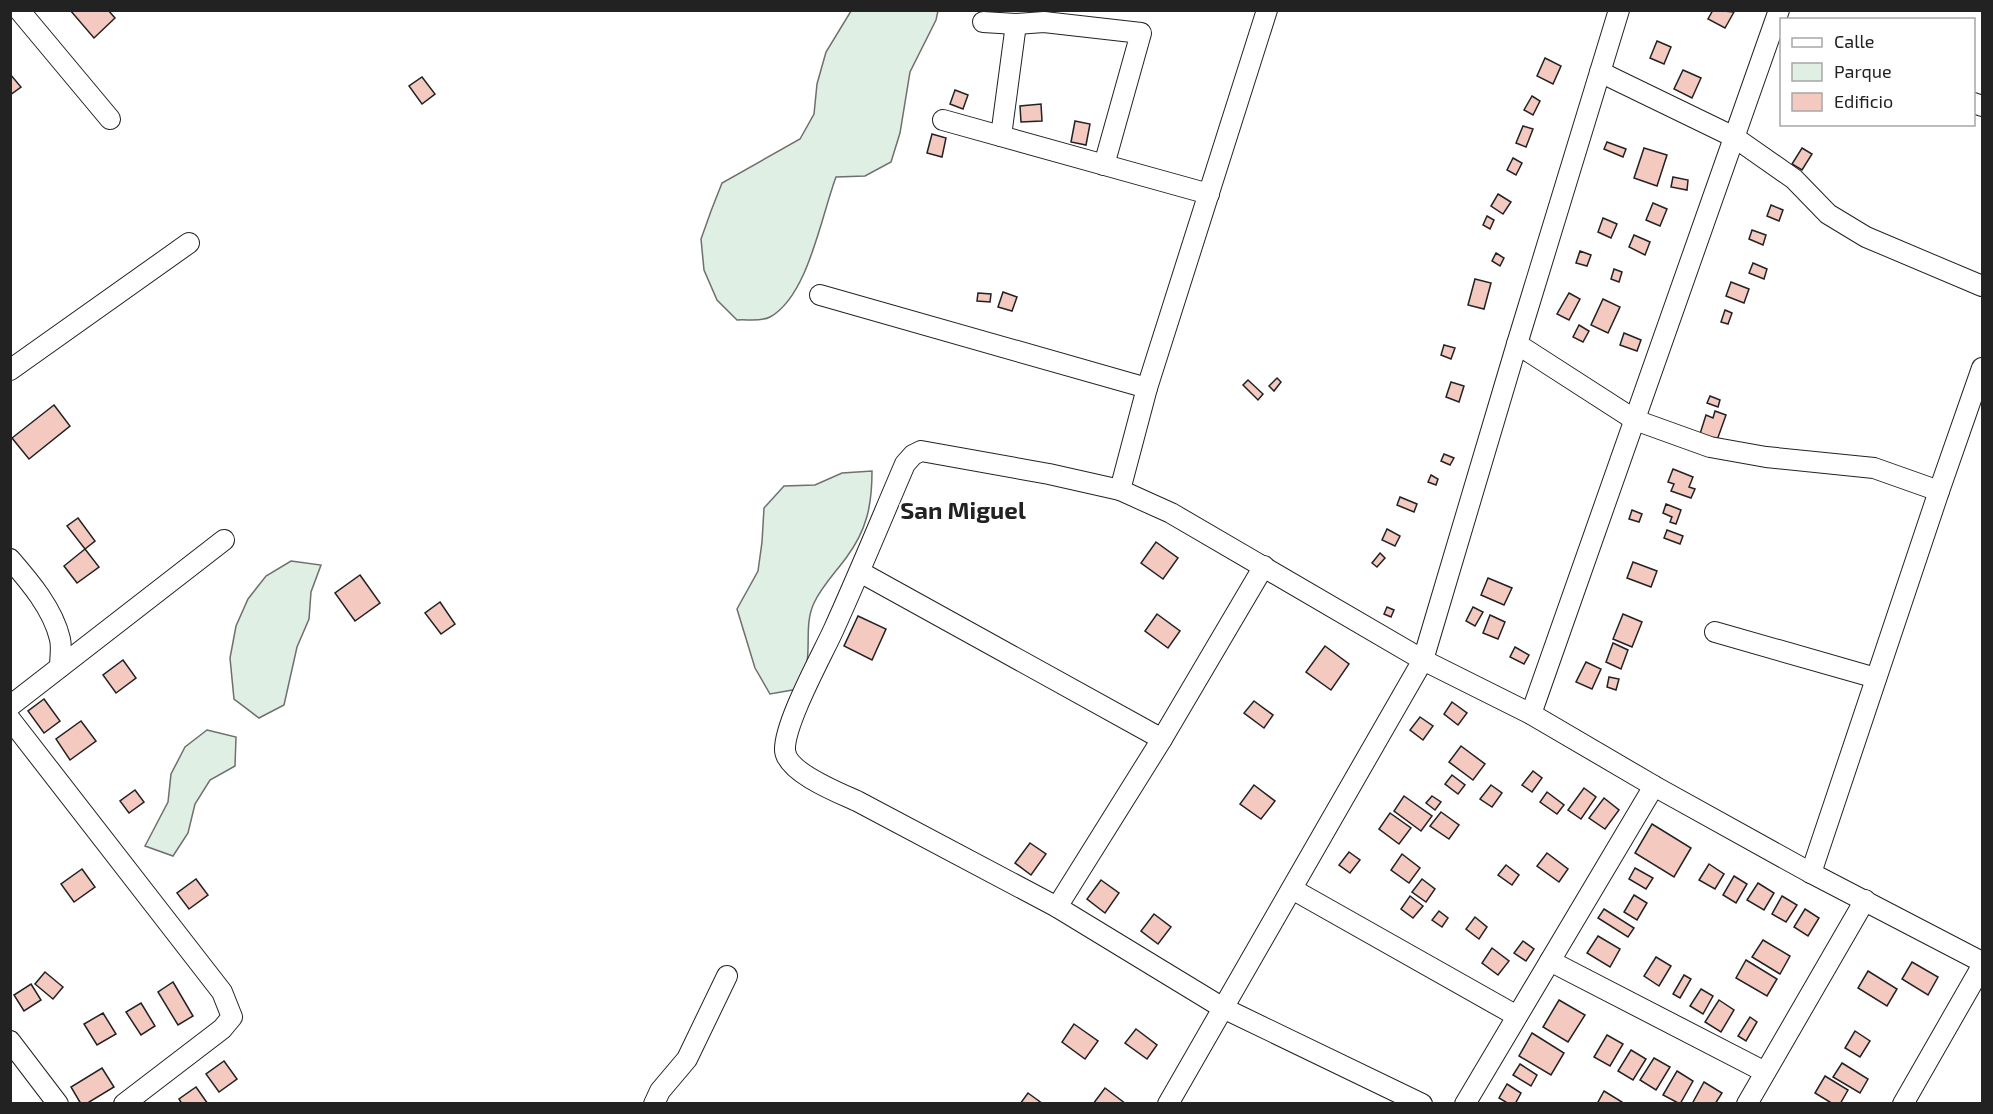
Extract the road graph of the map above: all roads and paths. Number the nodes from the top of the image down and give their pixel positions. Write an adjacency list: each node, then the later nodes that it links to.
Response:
1 (18, 10): 5 (street); 9 (street)
2 (1267, 10): 14 (street)
3 (1619, 10): 8 (street)
4 (1779, 10): 12 (street)
5 (10, 15)
6 (984, 22): 7 (street)
7 (1016, 24): 11 (street); 13 (street)
8 (1600, 72): 12 (street); 18 (street)
9 (110, 119)
10 (943, 120): 11 (street)
11 (1000, 136): 13 (street)
12 (1734, 137): 16 (street); 23 (street)
13 (1104, 165): 14 (street)
14 (1209, 194): 21 (street)
15 (189, 243): 20 (street)
16 (1983, 286)
17 (820, 295): 21 (street)
18 (1517, 344): 23 (street); 31 (street)
19 (1983, 368): 22 (street)
20 (10, 370)
21 (1147, 388): 24 (street)
22 (1976, 403): 25 (street)
23 (1635, 420): 25 (street); 35 (street)
24 (1120, 490): 28 (street); 29 (street)
25 (1939, 491): 33 (street)
26 (224, 540): 32 (street)
27 (10, 559): 32 (street)
28 (1264, 566): 31 (street); 37 (street)
29 (860, 572): 37 (street); 42 (street)
30 (1715, 632): 33 (street)
31 (1423, 660): 35 (street); 40 (street)
32 (60, 667): 34 (street)
33 (1876, 678): 39 (street)
34 (10, 706)
35 (1531, 714): 38 (street)
36 (10, 719): 53 (street)
37 (1162, 739): 42 (street)
38 (1654, 786): 39 (street); 43 (street)
39 (1811, 873): 41 (street)
40 (1292, 889): 48 (street); 49 (street)
41 (1865, 900): 44 (street); 51 (street)
42 (1058, 907): 48 (street)
43 (1550, 961): 49 (street); 51 (street)
44 (1983, 962)
45 (1983, 966): 47 (street)
46 (727, 976): 54 (street)
47 (1977, 987): 59 (street)
48 (1223, 1008): 55 (street); 56 (street)
49 (1517, 1016): 57 (street)
50 (10, 1041): 52 (street)
51 (1765, 1072): 58 (street)
52 (58, 1104)
53 (124, 1104)
54 (654, 1104)
55 (1168, 1104)
56 (1422, 1104)
57 (1465, 1104)
58 (1747, 1104)
59 (1903, 1104)

